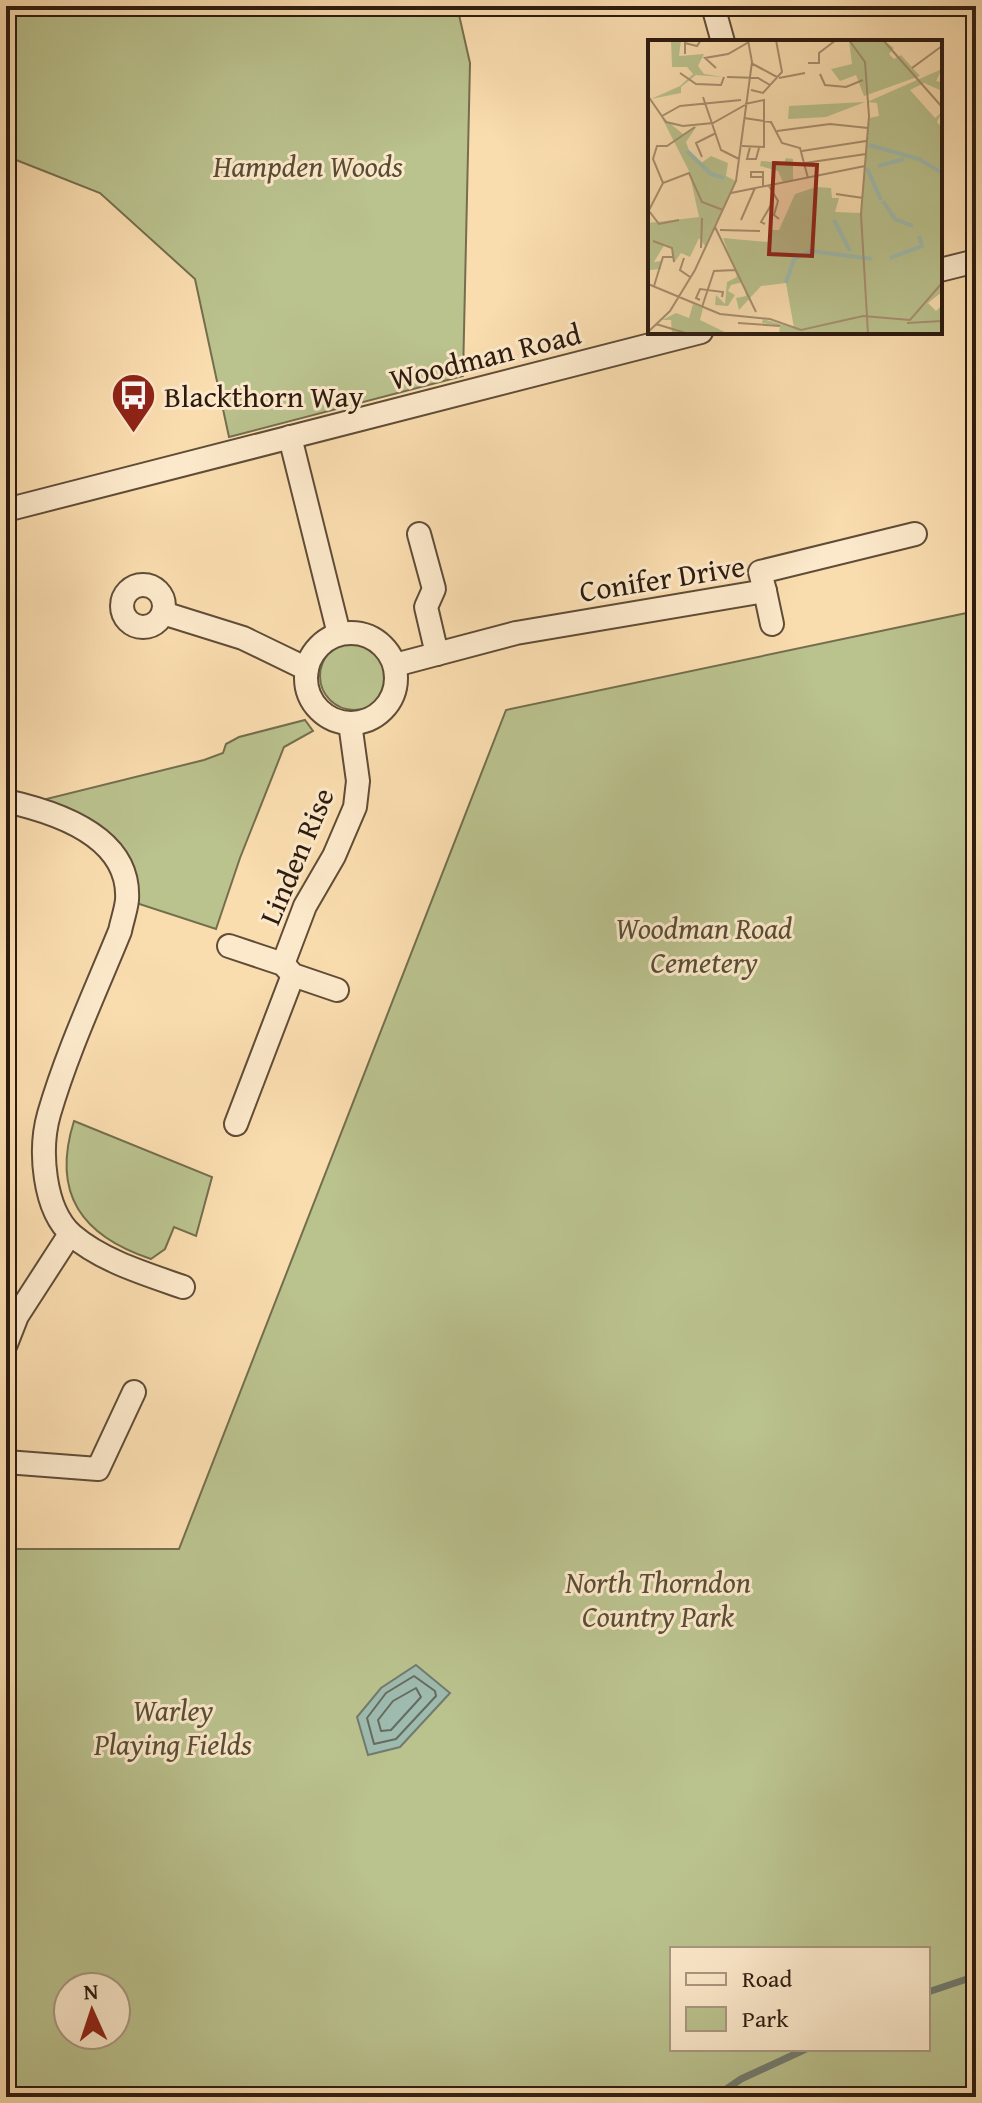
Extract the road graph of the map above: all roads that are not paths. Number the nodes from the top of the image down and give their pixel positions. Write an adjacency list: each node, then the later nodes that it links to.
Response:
1 (713, 6): 2 (street)
2 (722, 40)
3 (976, 261): 4 (street)
4 (942, 270)
5 (693, 334): 6 (street, Woodman Road)
6 (290, 437): 7 (street, Woodman Road); 13 (street)
7 (6, 510)
8 (419, 534): 14 (street)
9 (915, 534): 10 (street, Conifer Drive)
10 (760, 572): 12 (street); 14 (street, Conifer Drive)
11 (163, 613): 16 (street)
12 (772, 624)
13 (339, 634): 15 (street); 16 (street)
14 (437, 654): 15 (street, Conifer Drive)
15 (395, 665): 17 (street)
16 (307, 669): 17 (street)
17 (350, 723): 20 (street, Linden Rise)
18 (6, 801): 23 (street)
19 (229, 946): 20 (street, Linden Rise)
20 (288, 970): 21 (street, Linden Rise); 22 (street)
21 (337, 990)
22 (236, 1124)
23 (70, 1234): 24 (street); 25 (street)
24 (183, 1287)
25 (6, 1344)
26 (134, 1392): 27 (street)
27 (6, 1462)

